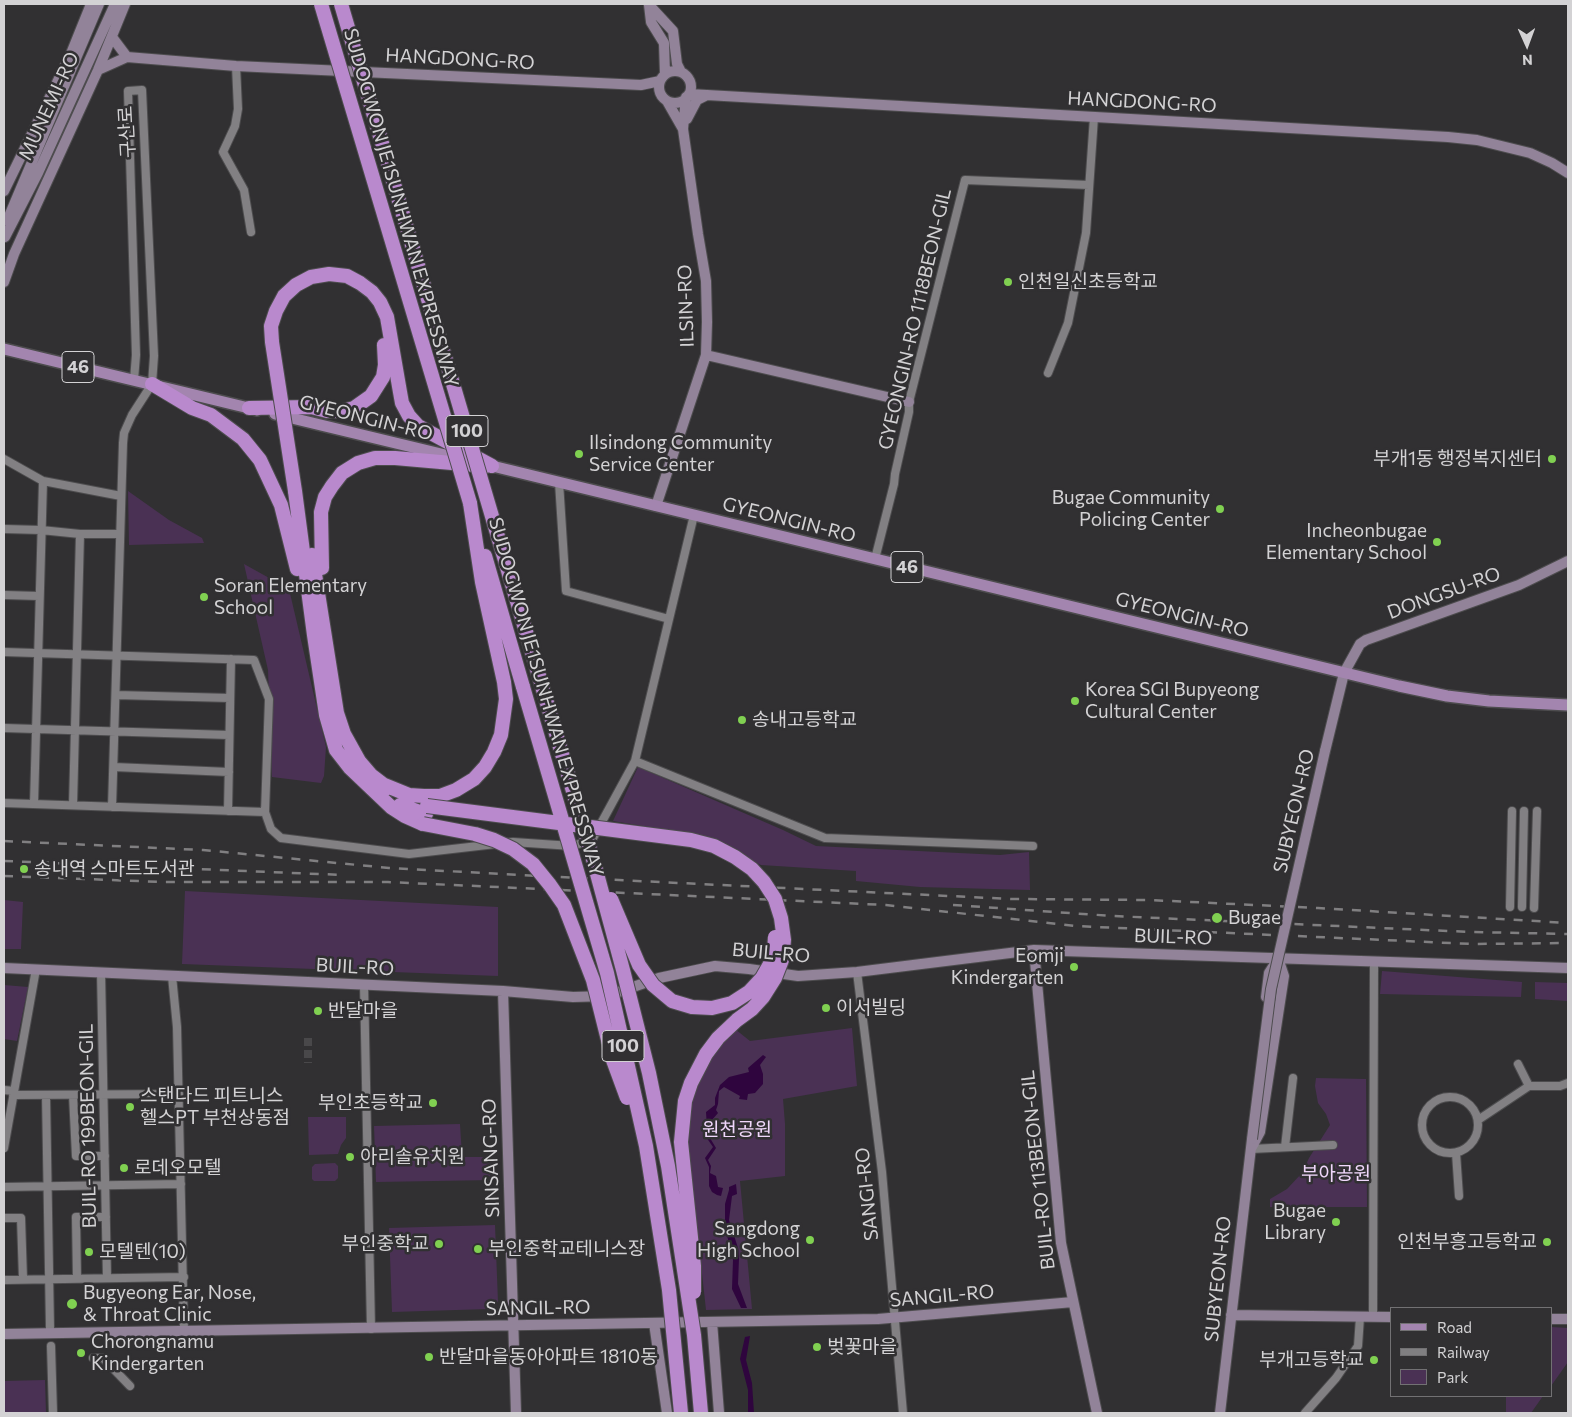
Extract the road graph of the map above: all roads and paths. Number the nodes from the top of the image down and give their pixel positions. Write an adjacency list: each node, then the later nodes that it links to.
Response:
1 (91, 4): 23 (street)
2 (99, 4): 3 (street, MUNEMI-RO)
3 (114, 4)
4 (125, 4): 8 (street)
5 (321, 4): 41 (highway, SUDOGWON JE1SUNHWAN EXPRESSWAY / 100, bridge)
6 (341, 4): 82 (highway, SUDOGWON JE1SUNHWAN EXPRESSWAY / 100, bridge)
7 (649, 4): 12 (street); 13 (street)
8 (112, 37): 9 (street); 11 (street)
9 (127, 58): 10 (street, HANGDONG-RO); 11 (street, HANGDONG-RO)
10 (236, 66): 15 (street, HANGDONG-RO); 25 (street)
11 (98, 70): 24 (street)
12 (681, 72): 13 (street); 14 (street)
13 (663, 77): 15 (street, HANGDONG-RO); 18 (street)
14 (690, 83): 16 (street, HANGDONG-RO); 17 (street)
15 (641, 86): 18 (street, HANGDONG-RO)
16 (708, 94): 17 (street, HANGDONG-RO); 19 (street, HANGDONG-RO); 20 (street)
17 (688, 96): 18 (street); 20 (street, ILSIN-RO)
18 (665, 99): 20 (street, ILSIN-RO)
19 (1094, 117): 21 (street, HANGDONG-RO); 22 (street)
20 (683, 129): 30 (street, ILSIN-RO)
21 (1568, 173)
22 (1089, 185): 31 (street); 34 (street, GYEONGIN-RO 1118BEON-GIL)
23 (4, 191)
24 (24, 232): 26 (street); 27 (street)
25 (250, 232)
26 (4, 240)
27 (4, 282)
28 (275, 341): 35 (highway); 37 (highway); 53 (highway, bridge)
29 (4, 349): 32 (main road, GYEONGIN-RO / 46)
30 (706, 355): 34 (street); 42 (street, ILSIN-RO)
31 (1048, 373)
32 (134, 380): 33 (main road, GYEONGIN-RO / 46); 33 (street, 구산로)
33 (152, 384): 35 (main road, GYEONGIN-RO / 46); 40 (street); 53 (highway)
34 (910, 402): 48 (street, GYEONGIN-RO 1118BEON-GIL)
35 (249, 408): 37 (main road, GYEONGIN-RO / 46)
36 (4, 459): 38 (street)
37 (492, 466): 39 (main road, GYEONGIN-RO / 46); 53 (highway)
38 (42, 481): 40 (street); 45 (street)
39 (559, 482): 42 (main road, GYEONGIN-RO / 46); 52 (street)
40 (121, 496): 47 (street)
41 (470, 503): 75 (highway); 110 (highway, SUDOGWON JE1SUNHWAN EXPRESSWAY / 100, bridge)
42 (656, 506): 43 (main road, GYEONGIN-RO / 46)
43 (694, 515): 48 (main road, GYEONGIN-RO / 46); 52 (street)
44 (4, 529): 45 (street)
45 (41, 530): 46 (street); 51 (street)
46 (80, 534): 47 (street); 56 (street)
47 (120, 534): 57 (street)
48 (876, 559): 59 (main road, GYEONGIN-RO / 46)
49 (1568, 561): 59 (street, DONGSU-RO)
50 (4, 595): 51 (street)
51 (39, 596): 55 (street)
52 (669, 619): 68 (street)
53 (320, 638): 75 (highway)
54 (4, 652): 55 (street)
55 (38, 653): 56 (street); 64 (street)
56 (77, 654): 57 (street); 65 (street)
57 (117, 656): 58 (street); 60 (street)
58 (231, 659): 61 (street); 80 (street)
59 (1344, 673): 62 (main road, GYEONGIN-RO / 46); 108 (street, SUBYEON-RO, bridge)
60 (116, 695): 61 (street); 66 (street)
61 (230, 698): 67 (street)
62 (1568, 705)
63 (4, 728): 64 (street)
64 (36, 729): 65 (street); 72 (street)
65 (75, 731): 66 (street); 73 (street)
66 (114, 731): 67 (street); 69 (street)
67 (229, 735): 70 (street)
68 (635, 761): 80 (street); 81 (street)
69 (114, 767): 70 (street); 74 (street)
70 (229, 772): 76 (street)
71 (4, 803): 72 (street)
72 (34, 804): 73 (street)
73 (73, 806): 74 (street)
74 (112, 807): 76 (street)
75 (425, 810): 82 (highway, bridge); 110 (highway, bridge); 143 (highway, bridge)
76 (228, 811): 80 (street)
77 (1512, 811): 83 (street)
78 (1524, 811): 84 (street)
79 (1538, 811): 85 (street)
80 (265, 812)
81 (1033, 846)
82 (593, 859): 143 (highway, SUDOGWON JE1SUNHWAN EXPRESSWAY / 100, bridge)
83 (1510, 906)
84 (1522, 907)
85 (1534, 908)
86 (1034, 950): 87 (street, BUIL-RO); 93 (street, BUIL-RO); 128 (street, BUIL-RO 113BEON-GIL)
87 (1278, 958): 88 (street, BUIL-RO); 108 (street, SUBYEON-RO); 108 (street, SUBYEON-RO)
88 (1374, 961): 90 (street, BUIL-RO); 131 (street)
89 (4, 968): 91 (street, BUIL-RO)
90 (1568, 968)
91 (36, 969): 92 (street, BUIL-RO); 102 (street)
92 (101, 972): 94 (street, BUIL-RO); 106 (street, BUIL-RO 199BEON-GIL)
93 (857, 972): 96 (street, BUIL-RO); 133 (street, SANGI-RO)
94 (172, 976): 95 (street, BUIL-RO); 103 (street)
95 (364, 984): 96 (street, BUIL-RO); 140 (street)
96 (503, 991): 138 (street, SINSANG-RO)
97 (1518, 1064): 100 (street)
98 (1293, 1078): 112 (street)
99 (1568, 1083): 100 (street)
100 (1529, 1086): 107 (street)
101 (4, 1090): 102 (street)
102 (14, 1093): 104 (street); 111 (street)
103 (179, 1094): 106 (street); 115 (street)
104 (46, 1095): 105 (street); 117 (street)
105 (74, 1095): 106 (street); 114 (street)
106 (104, 1095): 114 (street, BUIL-RO 199BEON-GIL)
107 (1478, 1120): 113 (street); 113 (street)
108 (1251, 1144): 112 (street); 129 (street, SUBYEON-RO)
109 (1333, 1145): 112 (street)
110 (646, 1146): 150 (highway, SUDOGWON JE1SUNHWAN EXPRESSWAY / 100, bridge)
111 (4, 1148)
112 (1286, 1148)
113 (1456, 1153): 119 (street)
114 (105, 1156): 116 (street, BUIL-RO 199BEON-GIL)
115 (181, 1184): 116 (street); 122 (street)
116 (105, 1185): 117 (street); 120 (street, BUIL-RO 199BEON-GIL)
117 (48, 1186): 118 (street); 124 (street)
118 (4, 1187)
119 (1459, 1196)
120 (106, 1217): 123 (street, BUIL-RO 199BEON-GIL); 125 (street)
121 (4, 1218): 127 (street)
122 (184, 1277): 123 (street); 141 (street)
123 (107, 1278): 125 (street)
124 (49, 1279): 125 (street); 127 (street); 139 (street)
125 (77, 1279)
126 (4, 1280): 127 (street)
127 (23, 1280)
128 (1073, 1302): 133 (street, SANGIL-RO); 154 (street, BUIL-RO 113BEON-GIL)
129 (1231, 1315): 130 (street); 155 (street, SUBYEON-RO)
130 (1360, 1316): 131 (street); 156 (street)
131 (1373, 1317): 132 (street)
132 (1390, 1317)
133 (896, 1318): 136 (street, SANGIL-RO); 153 (street, SANGI-RO)
134 (1552, 1319): 135 (street)
135 (1568, 1319)
136 (712, 1322): 137 (street, SANGIL-RO); 152 (street)
137 (654, 1323): 138 (street, SANGIL-RO); 149 (street)
138 (514, 1326): 140 (street, SANGIL-RO); 148 (street, SINSANG-RO)
139 (50, 1329)
140 (371, 1329): 141 (street, SANGIL-RO)
141 (184, 1332): 142 (street, SANGIL-RO)
142 (4, 1334)
143 (694, 1335): 151 (highway, SUDOGWON JE1SUNHWAN EXPRESSWAY / 100, bridge)
144 (51, 1346): 147 (street)
145 (93, 1358): 146 (street)
146 (130, 1386)
147 (53, 1413)
148 (516, 1413)
149 (667, 1413)
150 (681, 1413)
151 (701, 1413)
152 (720, 1413)
153 (903, 1413)
154 (1097, 1413)
155 (1220, 1413)
156 (1305, 1413)

